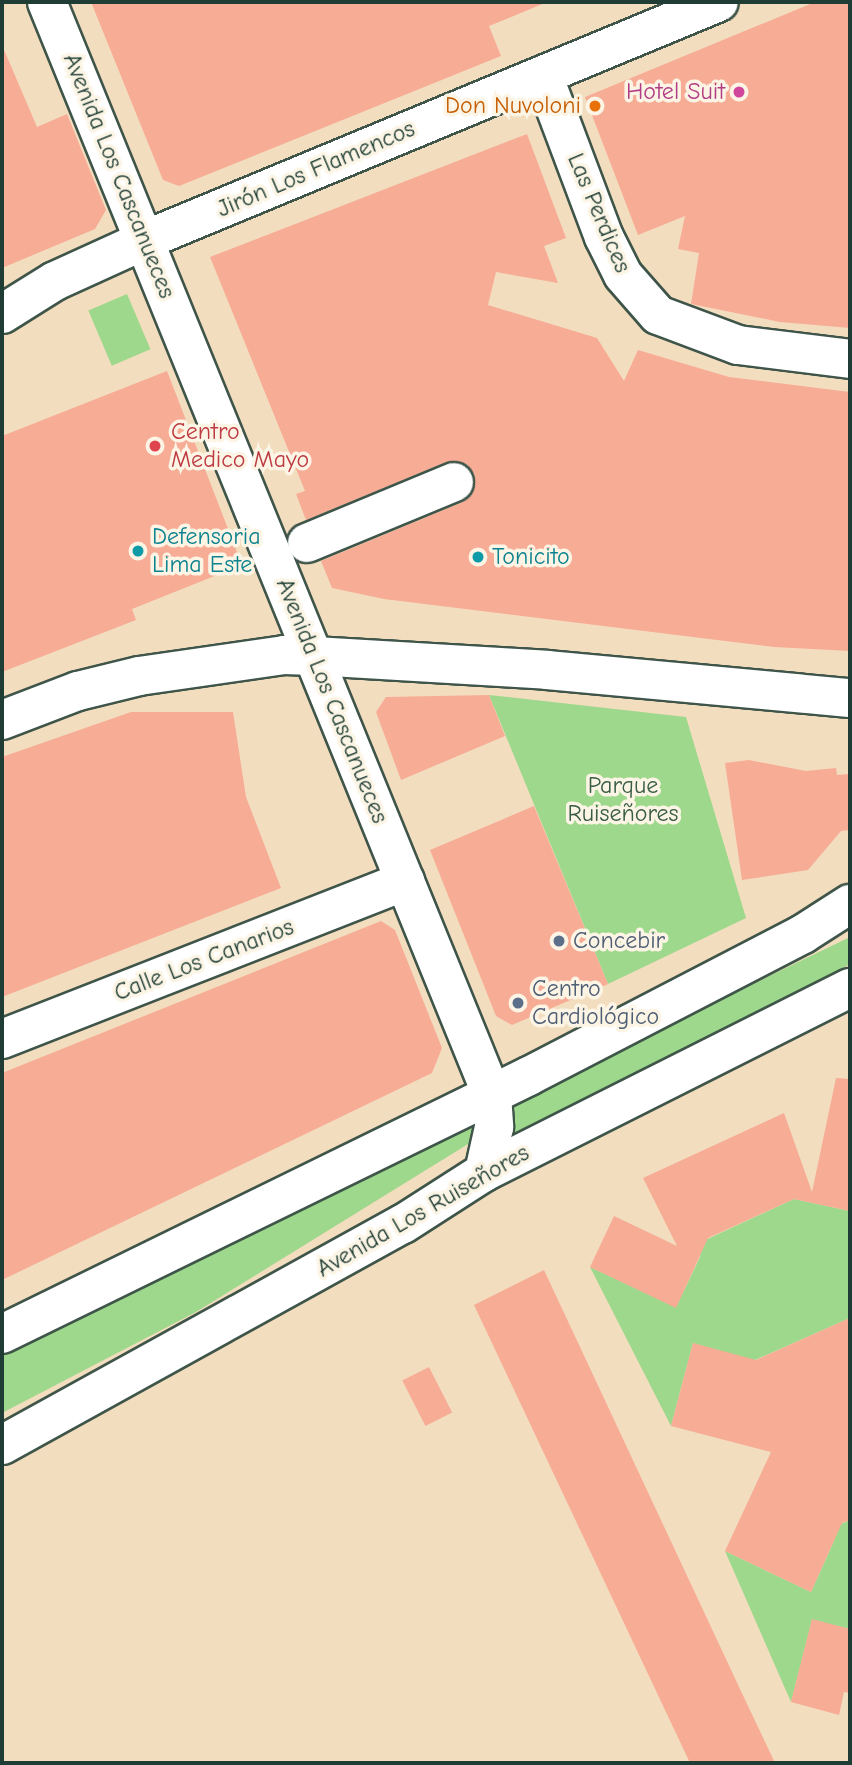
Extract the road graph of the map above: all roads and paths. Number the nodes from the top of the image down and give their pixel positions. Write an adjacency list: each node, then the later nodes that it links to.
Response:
1 (47, 2): 4 (street, Avenida Los Cascanueces)
2 (719, 2): 3 (street, Jirón Los Flamencos)
3 (543, 75): 4 (street, Jirón Los Flamencos); 6 (street, Las Perdices)
4 (145, 240): 5 (street, Jirón Los Flamencos); 9 (street, Avenida Los Cascanueces)
5 (2, 314)
6 (850, 359)
7 (454, 482): 8 (street)
8 (307, 543)
9 (314, 656): 10 (street); 11 (street); 12 (street, Avenida Los Cascanueces)
10 (850, 698)
11 (2, 720)
12 (405, 881): 17 (street, Calle Los Canarios); 18 (street, Avenida Los Cascanueces)
13 (850, 904): 15 (street)
14 (850, 914): 15 (street)
15 (803, 934): 18 (street)
16 (850, 988): 19 (street, Avenida Los Ruiseñores)
17 (2, 1039)
18 (492, 1094): 19 (street, Avenida Los Cascanueces); 20 (street)
19 (484, 1172): 21 (street, Avenida Los Ruiseñores)
20 (2, 1334)
21 (2, 1446)

